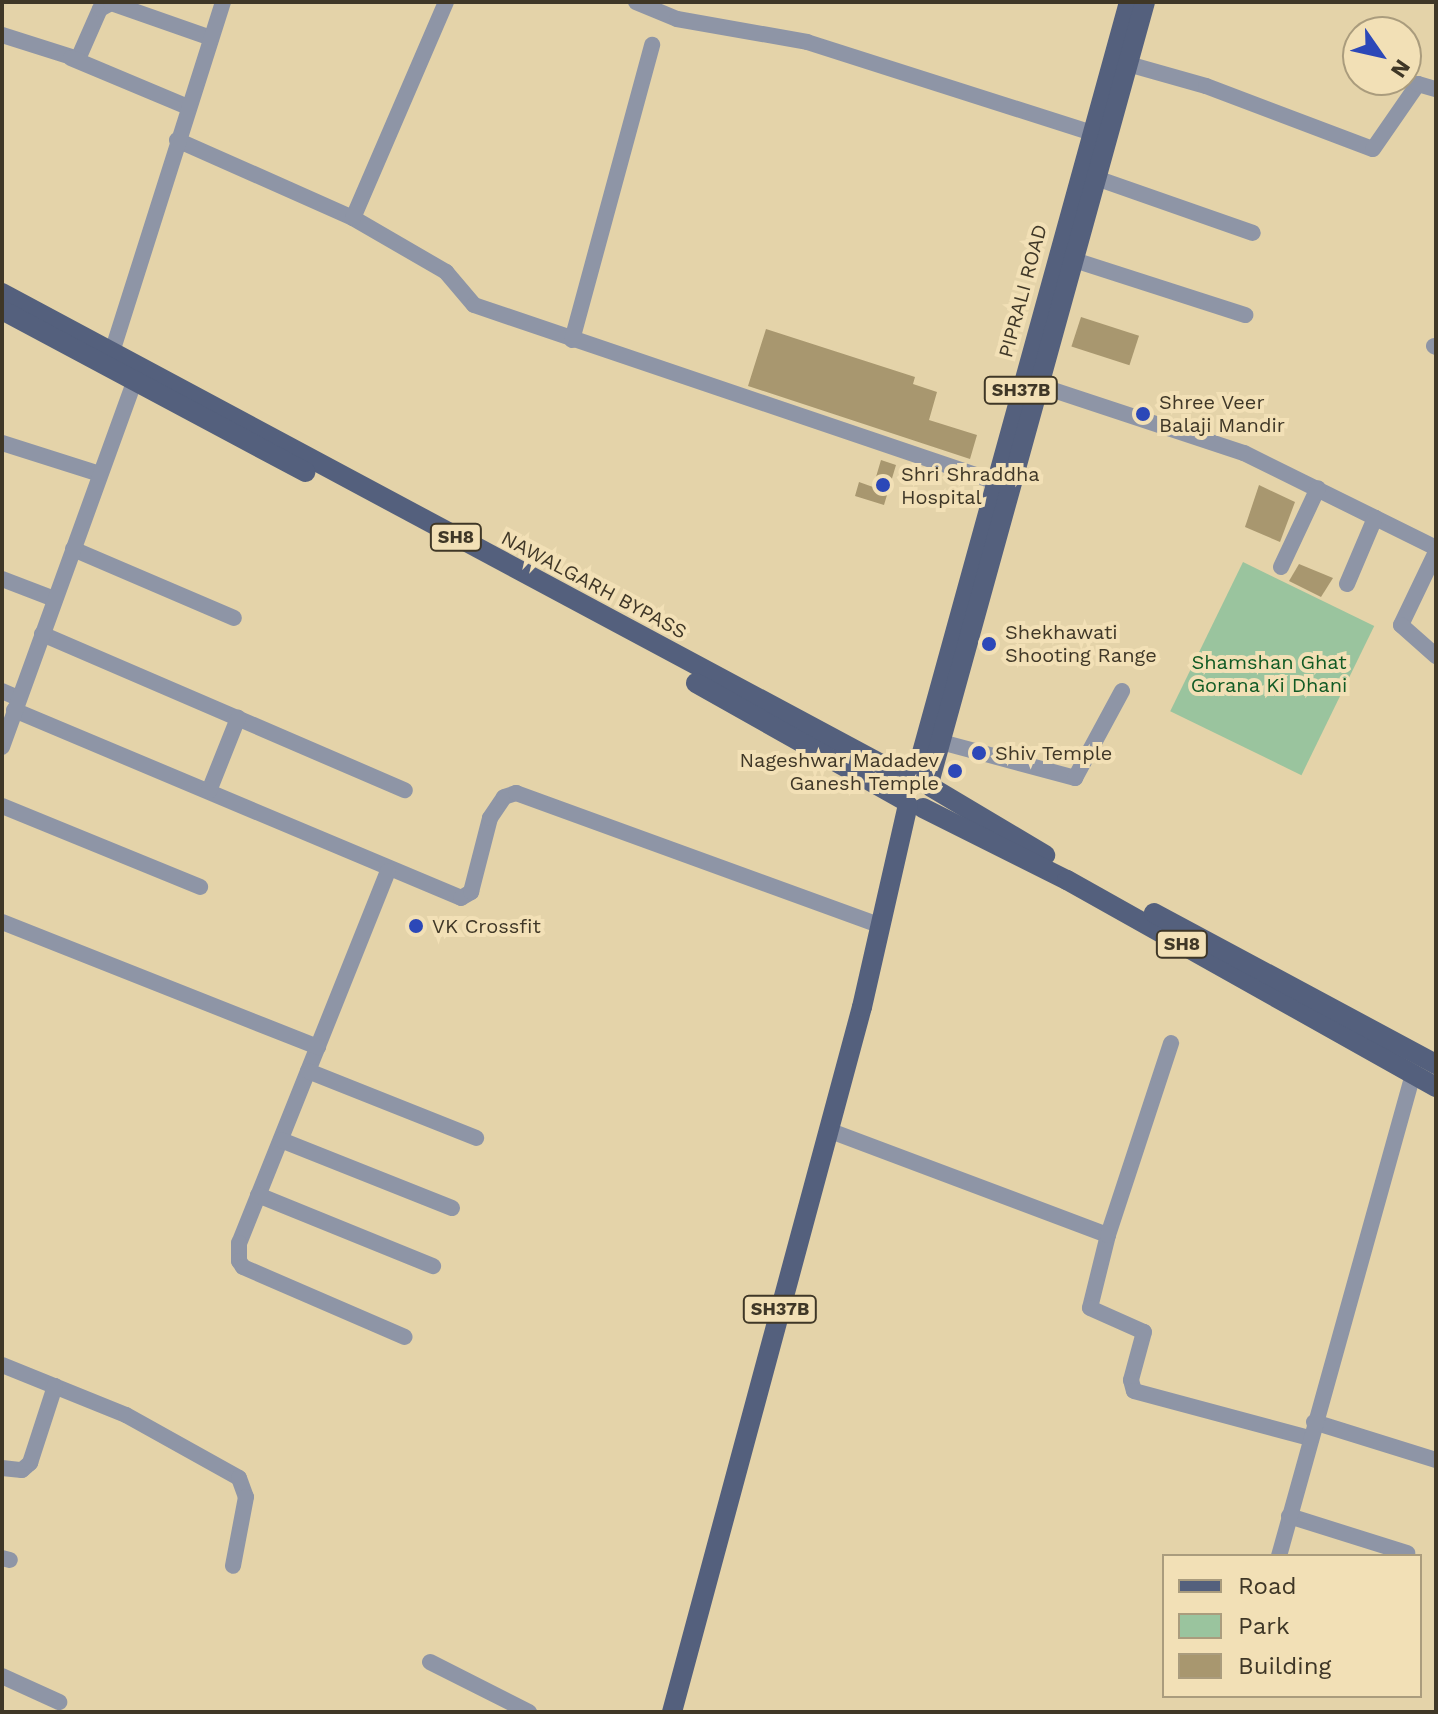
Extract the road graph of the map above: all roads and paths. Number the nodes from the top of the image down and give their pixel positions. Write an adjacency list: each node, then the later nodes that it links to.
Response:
1 (223, 2): 7 (street)
2 (446, 2): 16 (street)
3 (636, 2): 13 (street)
4 (1129, 2): 13 (main road, PIPRALI ROAD / SH37B)
5 (1145, 2): 10 (main road)
6 (2, 35): 9 (street)
7 (211, 38): 9 (street); 12 (street)
8 (652, 45): 22 (street)
9 (71, 58): 12 (street)
10 (1128, 64): 11 (street); 15 (main road)
11 (1436, 89)
12 (188, 107): 14 (street)
13 (1092, 133): 28 (main road, PIPRALI ROAD / SH37B)
14 (177, 140): 16 (street); 23 (street)
15 (1096, 178): 17 (street); 18 (main road)
16 (353, 218): 22 (street)
17 (1253, 233)
18 (1074, 260): 21 (street); 25 (main road)
19 (2, 293): 23 (main road, NAWALGARH BYPASS / SH8)
20 (2, 310): 24 (main road, NAWALGARH BYPASS / SH8)
21 (1245, 315)
22 (572, 340): 28 (street)
23 (112, 352): 44 (main road, NAWALGARH BYPASS / SH8)
24 (134, 382): 27 (street); 44 (main road, NAWALGARH BYPASS / SH8)
25 (1038, 385): 29 (street); 45 (main road)
26 (2, 443): 27 (street)
27 (100, 474): 31 (street)
28 (996, 482): 47 (main road, PIPRALI ROAD / SH37B)
29 (1318, 488): 30 (street); 33 (street)
30 (1375, 518): 32 (street); 35 (street)
31 (73, 549): 36 (street); 37 (street)
32 (1436, 550): 39 (street)
33 (1281, 567)
34 (2, 579): 36 (street)
35 (1347, 584)
36 (54, 599): 38 (street)
37 (234, 618)
38 (42, 634): 42 (street); 43 (street)
39 (1436, 656)
40 (2, 691): 42 (street)
41 (1122, 691): 45 (street)
42 (16, 704): 46 (street); 49 (street)
43 (238, 718): 48 (street); 49 (street)
44 (798, 731): 47 (main road, NAWALGARH BYPASS / SH8); 51 (main road, NAWALGARH BYPASS / SH8)
45 (941, 742): 47 (main road)
46 (2, 747)
47 (922, 782): 51 (main road); 53 (main road, SH8)
48 (405, 790)
49 (209, 791): 52 (street)
50 (2, 806): 54 (street)
51 (914, 806): 53 (main road, SH8); 55 (main road, SH37B)
52 (388, 871): 55 (street); 58 (street)
53 (1069, 875): 59 (main road, SH8); 61 (main road, SH8)
54 (200, 887)
55 (885, 916): 63 (main road, SH37B)
56 (2, 922): 58 (street)
57 (1171, 1043): 68 (street)
58 (318, 1047): 60 (street)
59 (1436, 1064)
60 (308, 1071): 64 (street); 65 (street)
61 (1413, 1074): 62 (main road, SH8); 73 (street)
62 (1436, 1087)
63 (828, 1130): 68 (street); 84 (main road, SH37B)
64 (476, 1138)
65 (281, 1140): 66 (street); 67 (street)
66 (258, 1195): 69 (street); 70 (street)
67 (452, 1208)
68 (1108, 1235): 73 (street)
69 (433, 1266)
70 (405, 1337)
71 (2, 1365): 72 (street)
72 (55, 1386): 75 (street); 79 (street)
73 (1312, 1430): 74 (street); 76 (street)
74 (1436, 1460)
75 (2, 1468)
76 (1289, 1516): 77 (street); 78 (street)
77 (1407, 1553)
78 (1280, 1554)
79 (233, 1566)
80 (430, 1662): 83 (street)
81 (2, 1676): 82 (street)
82 (59, 1702)
83 (529, 1712)
84 (672, 1712)

